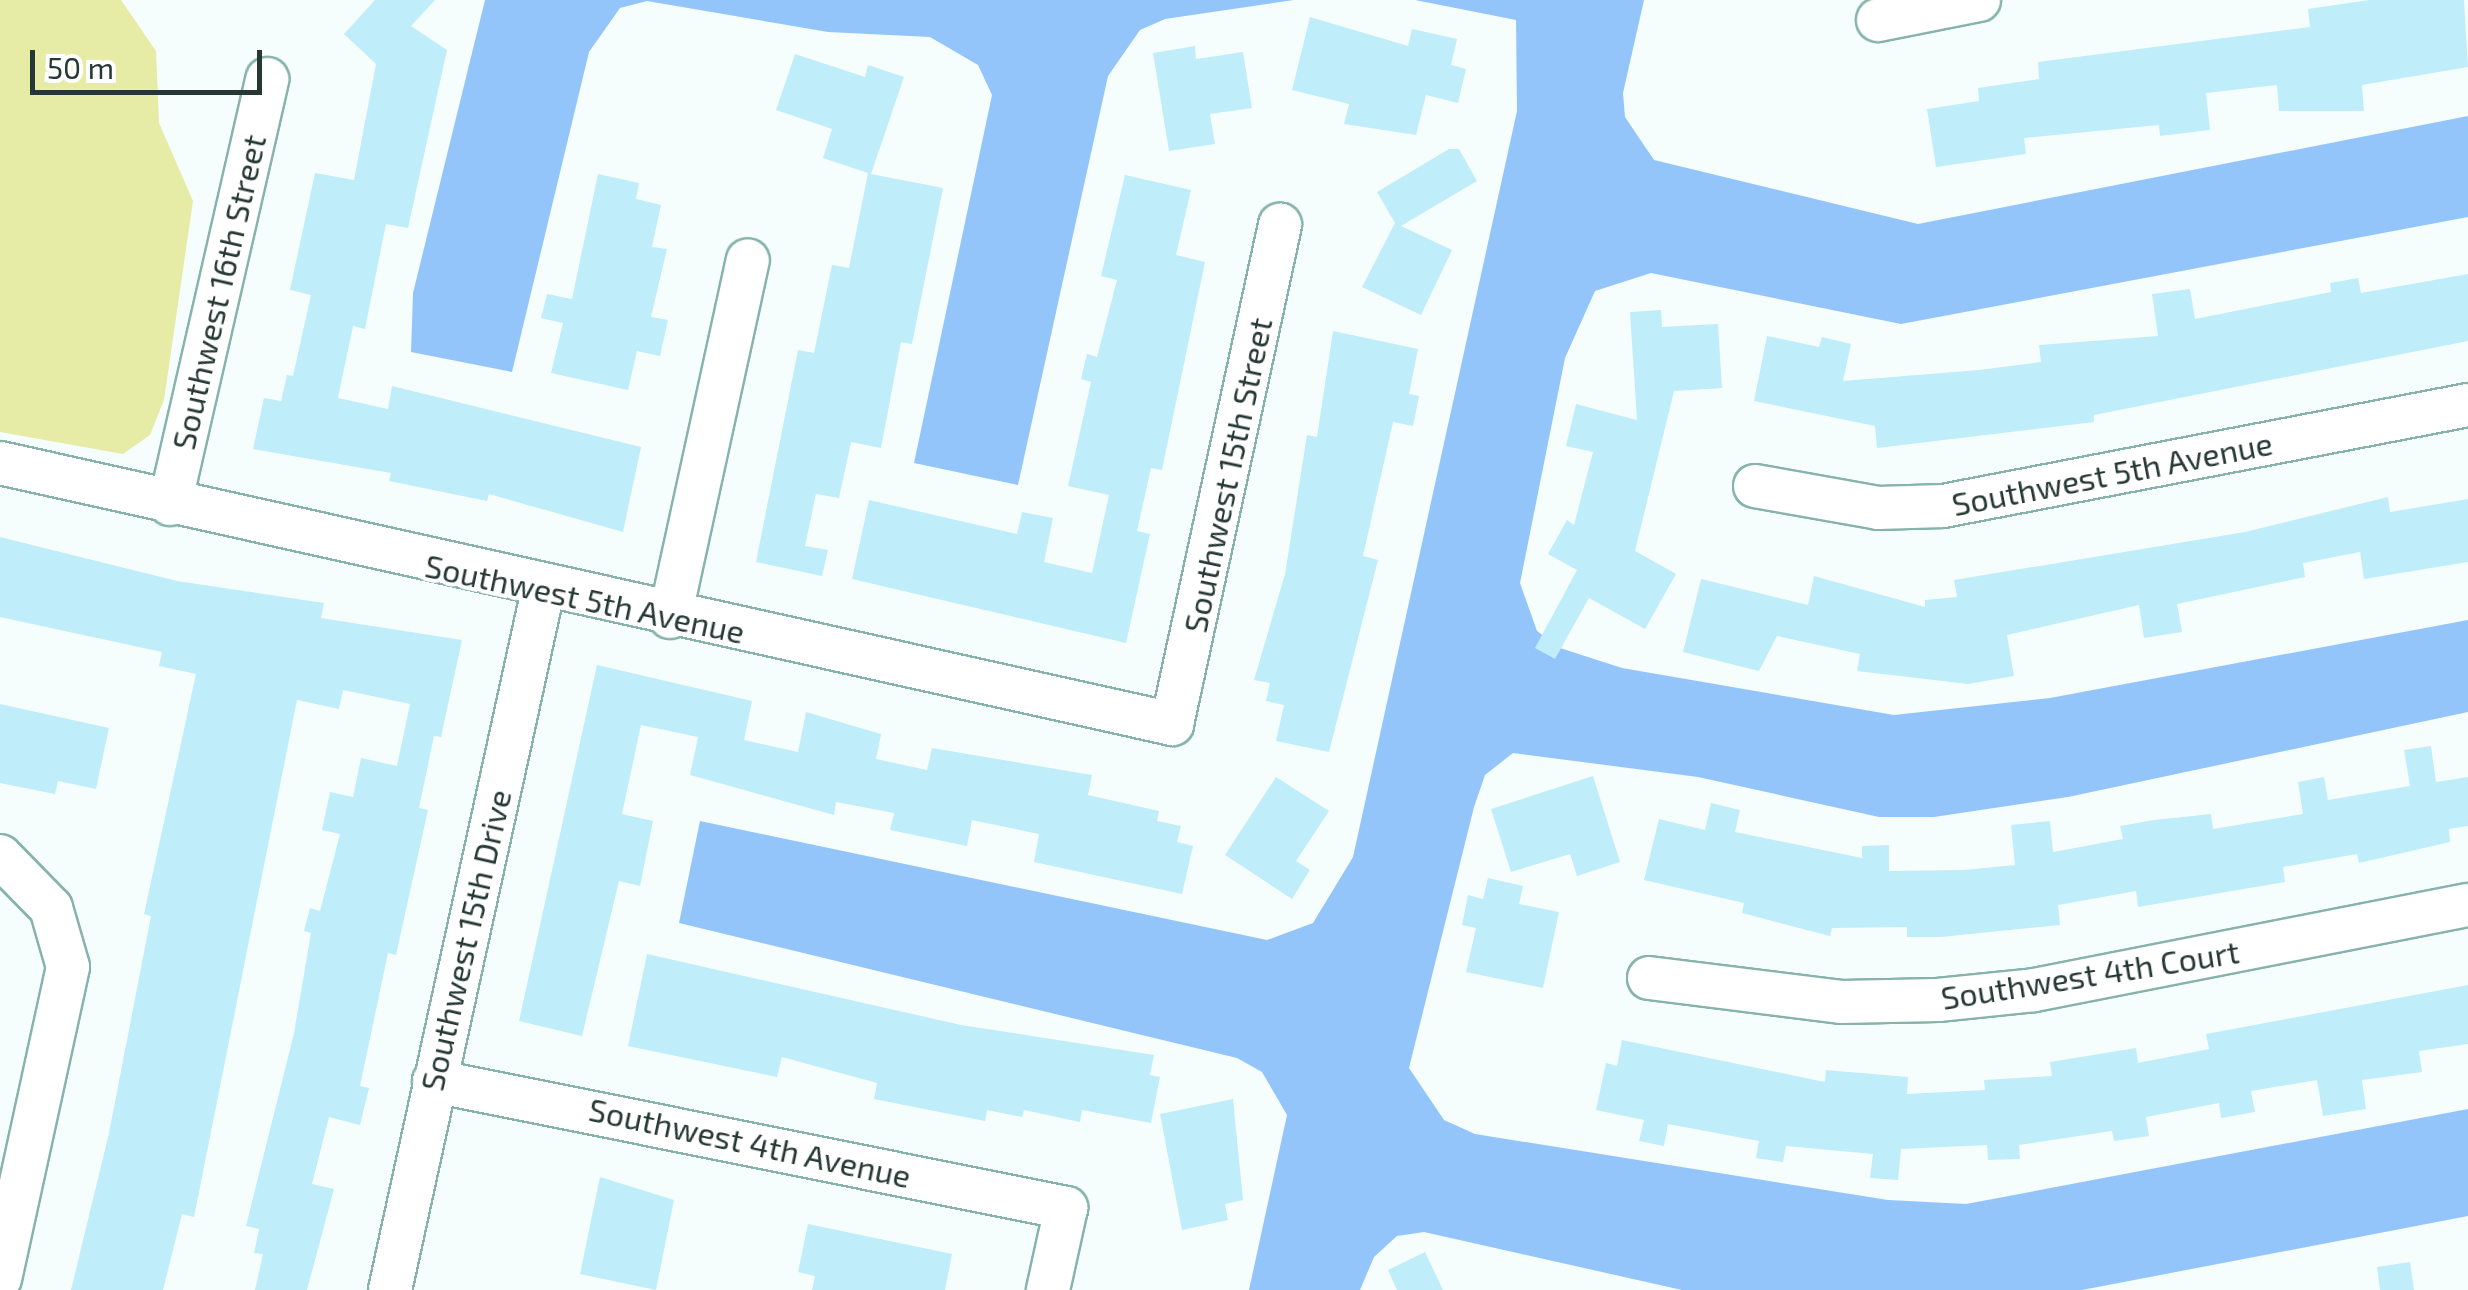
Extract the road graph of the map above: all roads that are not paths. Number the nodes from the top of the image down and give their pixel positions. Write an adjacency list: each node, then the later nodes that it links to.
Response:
1 (1979, 0): 2 (street)
2 (1878, 20)
3 (266, 80): 9 (street, Southwest 16th Street)
4 (1280, 226): 12 (street, Southwest 15th Street)
5 (748, 260): 11 (street)
6 (2468, 405): 8 (street, Southwest 5th Avenue)
7 (0, 463): 9 (street, Southwest 5th Avenue)
8 (1756, 486)
9 (170, 504): 10 (street, Southwest 5th Avenue)
10 (543, 590): 11 (street, Southwest 5th Avenue); 16 (street, Southwest 15th Drive)
11 (670, 617): 12 (street, Southwest 5th Avenue)
12 (1172, 724)
13 (0, 856): 17 (street)
14 (2468, 905): 15 (street, Southwest 4th Court)
15 (1649, 978)
16 (434, 1081): 18 (street, Southwest 15th Drive); 19 (street, Southwest 4th Avenue)
17 (0, 1278)
18 (390, 1290)
19 (1048, 1290)

